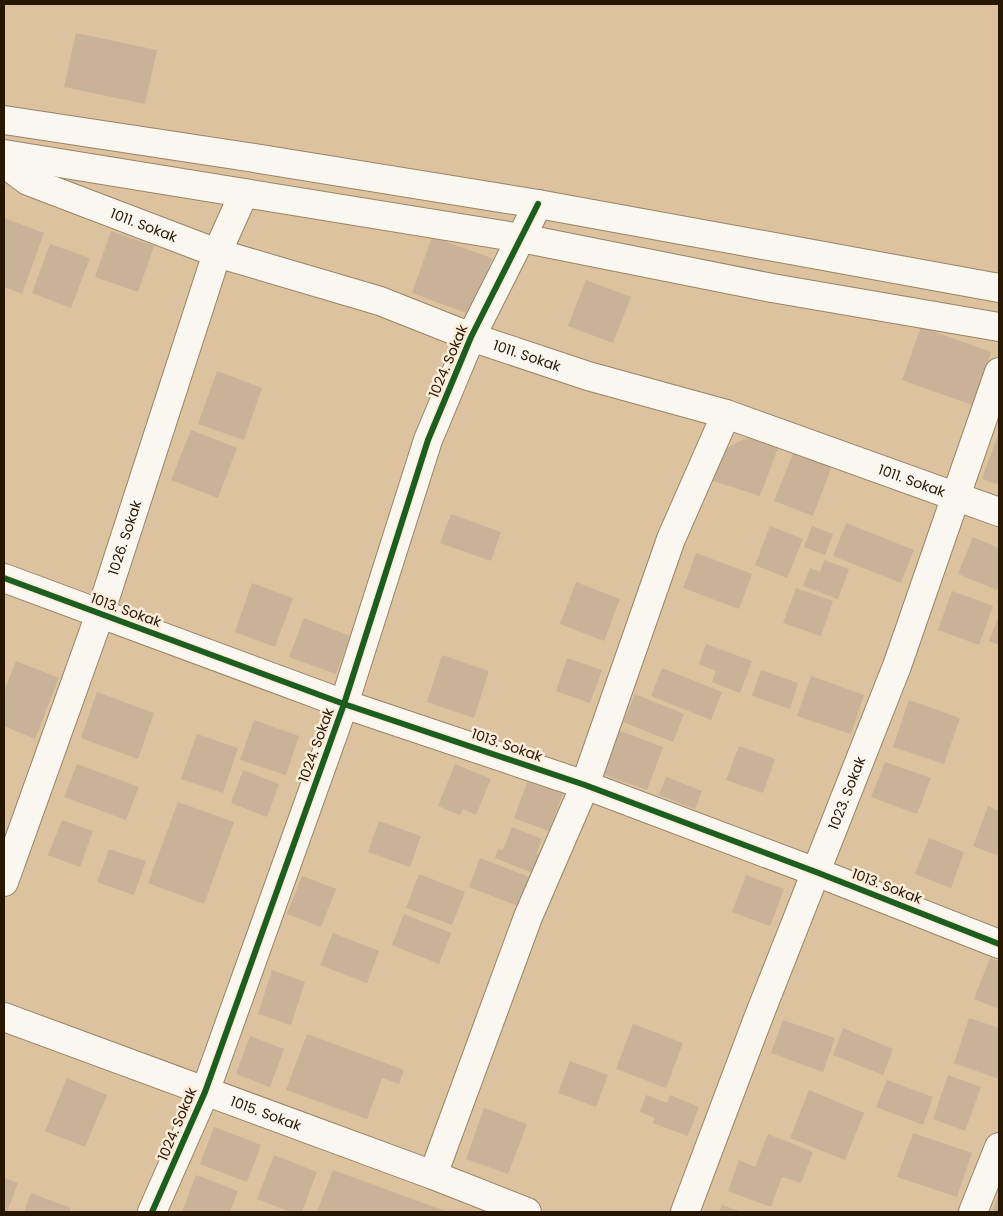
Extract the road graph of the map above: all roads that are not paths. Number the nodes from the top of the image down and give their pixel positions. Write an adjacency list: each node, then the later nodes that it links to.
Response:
1 (4, 120): 5 (street)
2 (4, 154): 4 (street)
3 (4, 163): 7 (street, 1011. Sokak)
4 (244, 193): 6 (street); 7 (street, 1026. Sokak)
5 (538, 204): 6 (street, 1024. Sokak); 8 (street)
6 (521, 238): 9 (street); 10 (street, 1024. Sokak)
7 (217, 253): 10 (street, 1011. Sokak); 16 (street, 1026. Sokak)
8 (999, 288)
9 (999, 327)
10 (471, 337): 12 (street, 1011. Sokak); 17 (street, 1024. Sokak)
11 (999, 372): 13 (street, 1023. Sokak)
12 (726, 414): 13 (street, 1011. Sokak); 18 (street)
13 (957, 496): 14 (street, 1011. Sokak); 19 (street, 1023. Sokak)
14 (999, 512)
15 (4, 578): 16 (street, 1013. Sokak)
16 (100, 614): 17 (street, 1013. Sokak); 20 (street, 1026. Sokak)
17 (344, 704): 18 (street, 1013. Sokak); 23 (street, 1024. Sokak)
18 (585, 785): 19 (street, 1013. Sokak); 25 (street)
19 (816, 872): 21 (street, 1013. Sokak); 28 (street, 1023. Sokak)
20 (4, 882)
21 (999, 944)
22 (4, 1017): 23 (street, 1015. Sokak)
23 (205, 1092): 25 (street, 1015. Sokak); 26 (street, 1024. Sokak)
24 (999, 1147): 29 (street)
25 (433, 1175): 27 (street, 1015. Sokak)
26 (152, 1212)
27 (527, 1212)
28 (685, 1212)
29 (973, 1212)

